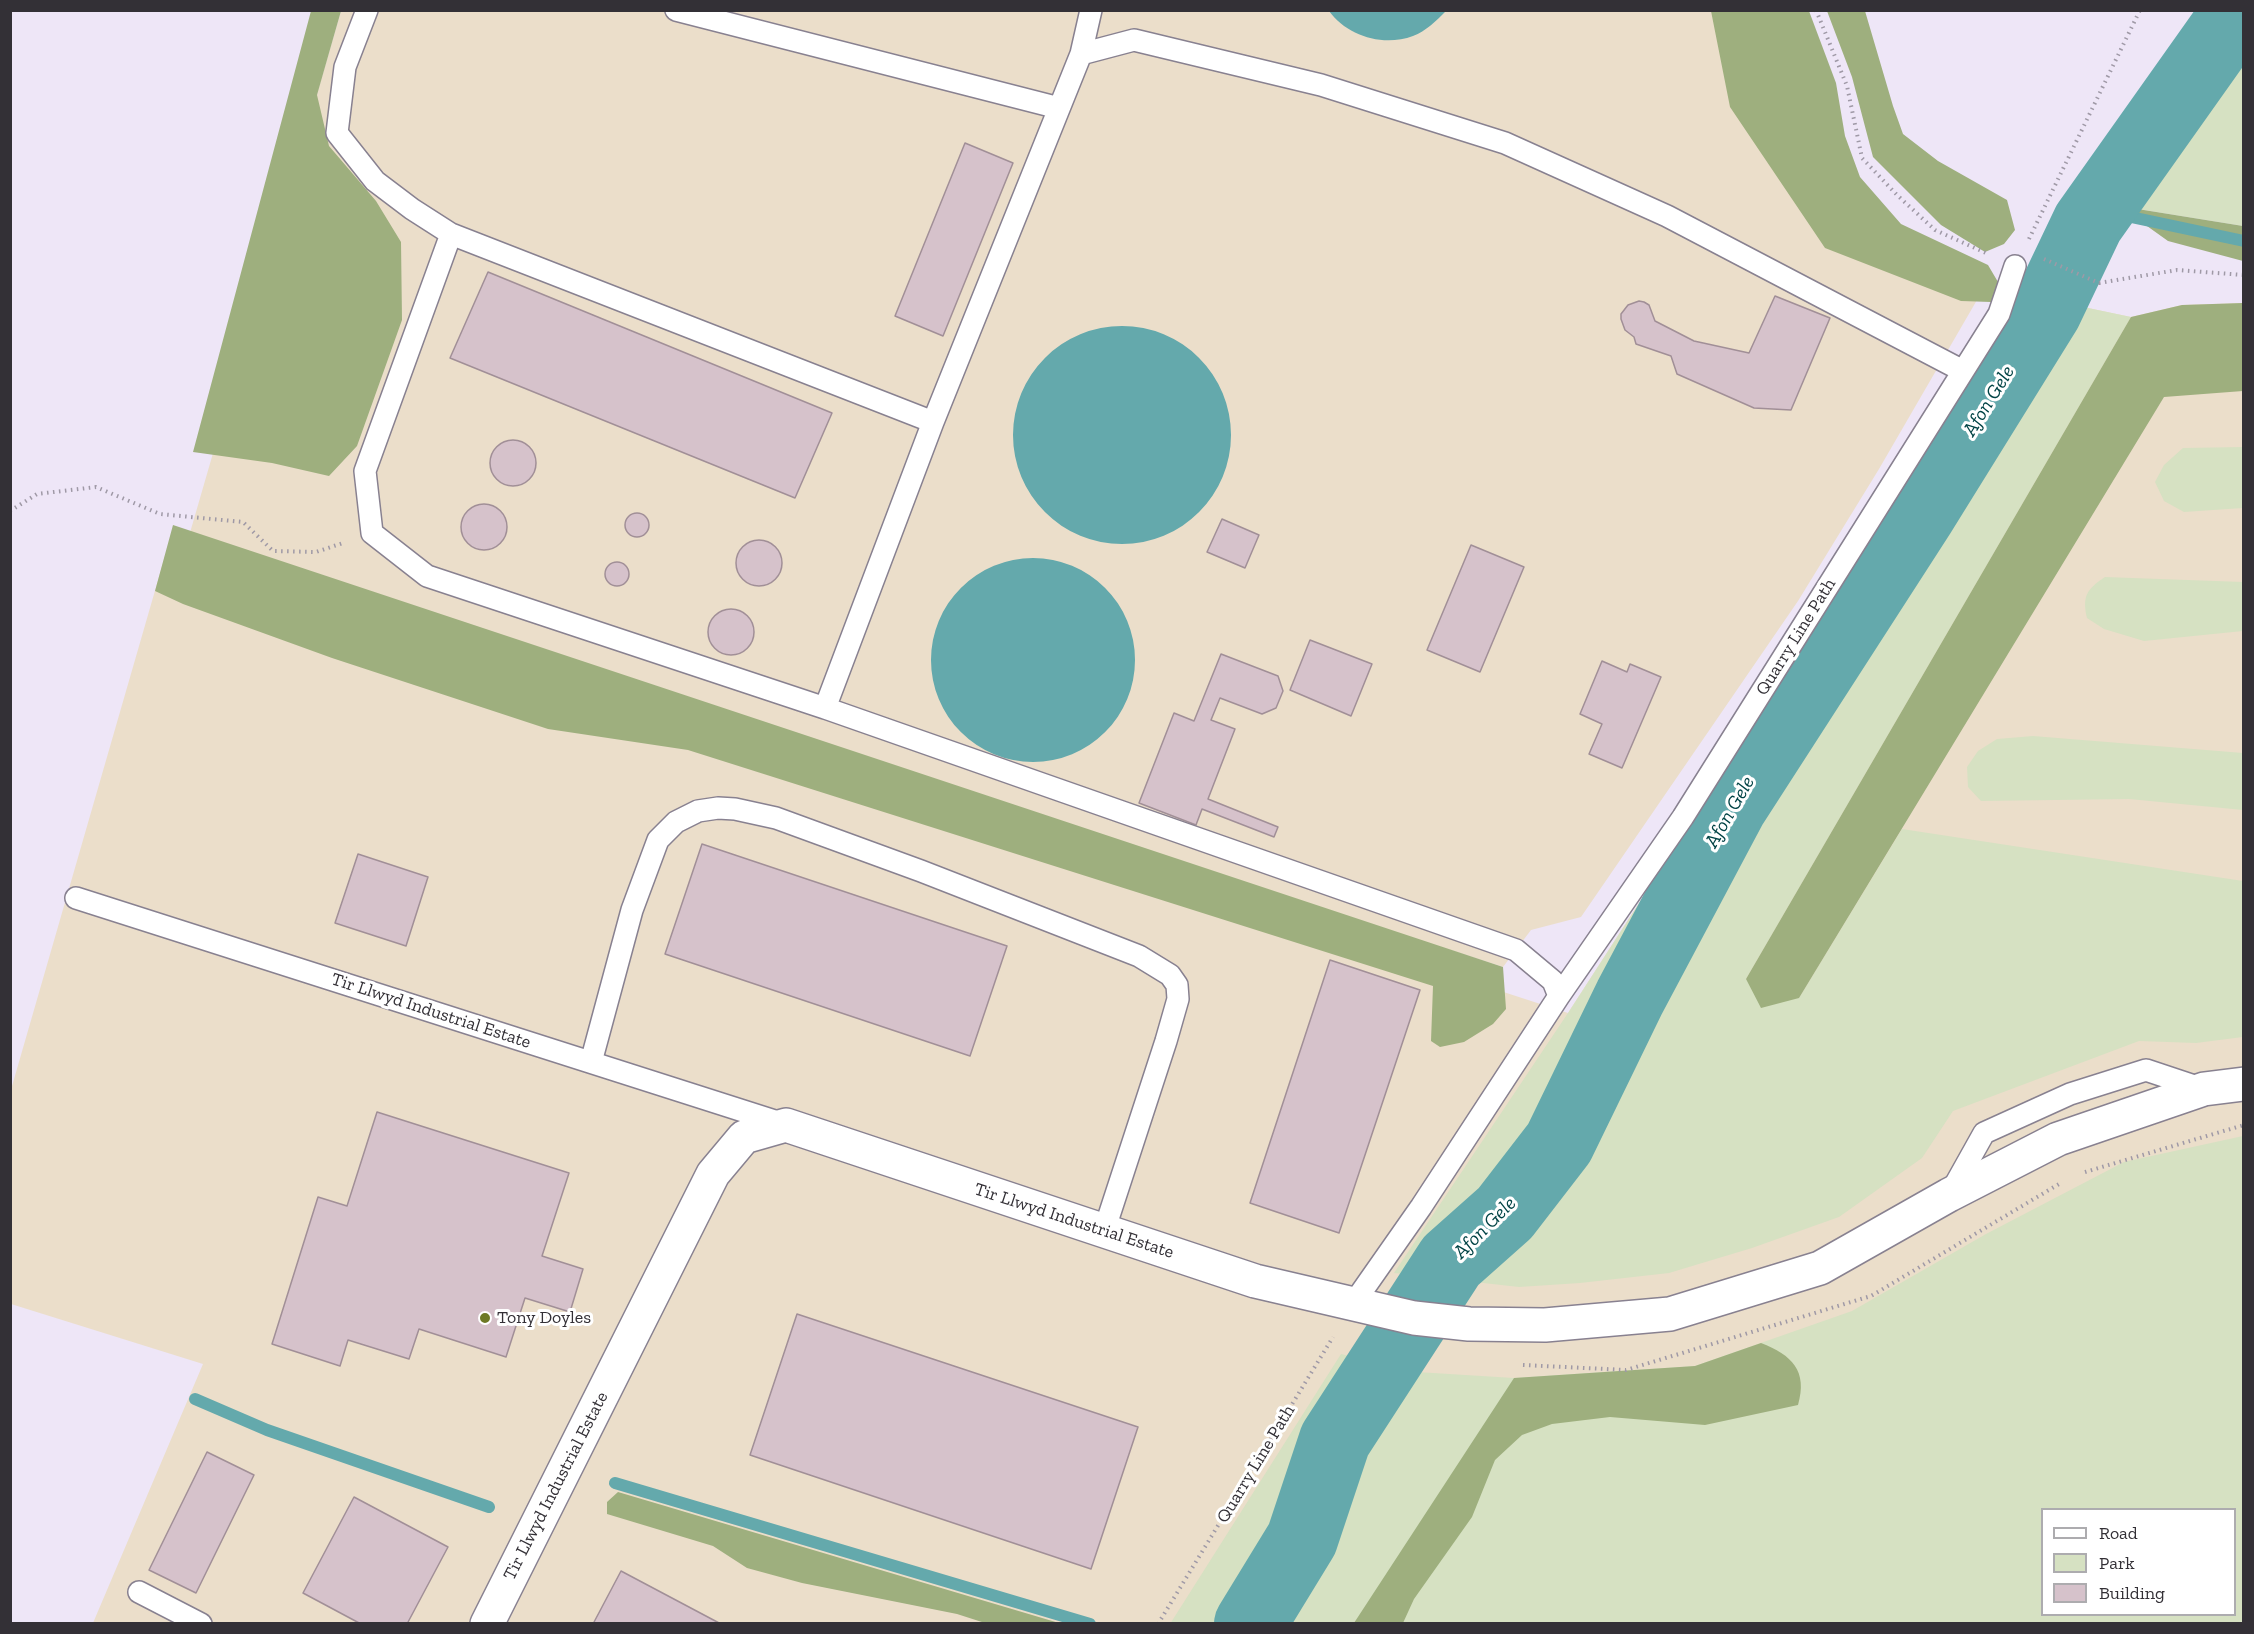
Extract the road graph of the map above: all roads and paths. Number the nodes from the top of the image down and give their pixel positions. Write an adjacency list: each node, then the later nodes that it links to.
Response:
1 (367, 10): 8 (lane)
2 (676, 10): 7 (lane)
3 (1091, 10): 6 (lane)
4 (1816, 10): 9 (path)
5 (2140, 10): 9 (path)
6 (1081, 54): 7 (lane); 11 (lane)
7 (1059, 108): 12 (lane)
8 (451, 234): 12 (lane); 14 (lane)
9 (2015, 266): 10 (path); 11 (lane, Quarry Line Path)
10 (2244, 275)
11 (1963, 371): 17 (lane, Quarry Line Path)
12 (933, 422): 15 (lane)
13 (10, 511): 14 (path)
14 (372, 533): 15 (lane)
15 (825, 708): 17 (lane)
16 (76, 898): 18 (lane, Tir Llwyd Industrial Estate)
17 (1559, 996): 22 (lane, Quarry Line Path)
18 (591, 1062): 20 (lane, Tir Llwyd Industrial Estate); 21 (lane)
19 (2244, 1084): 22 (street, Tir Llwyd Industrial Estate)
20 (786, 1125): 21 (street, Tir Llwyd Industrial Estate); 25 (street, Tir Llwyd Industrial Estate)
21 (1104, 1231): 22 (street, Tir Llwyd Industrial Estate)
22 (1359, 1305): 26 (path, Quarry Line Path)
23 (139, 1593): 24 (lane)
24 (201, 1623)
25 (487, 1623)
26 (1158, 1623)

